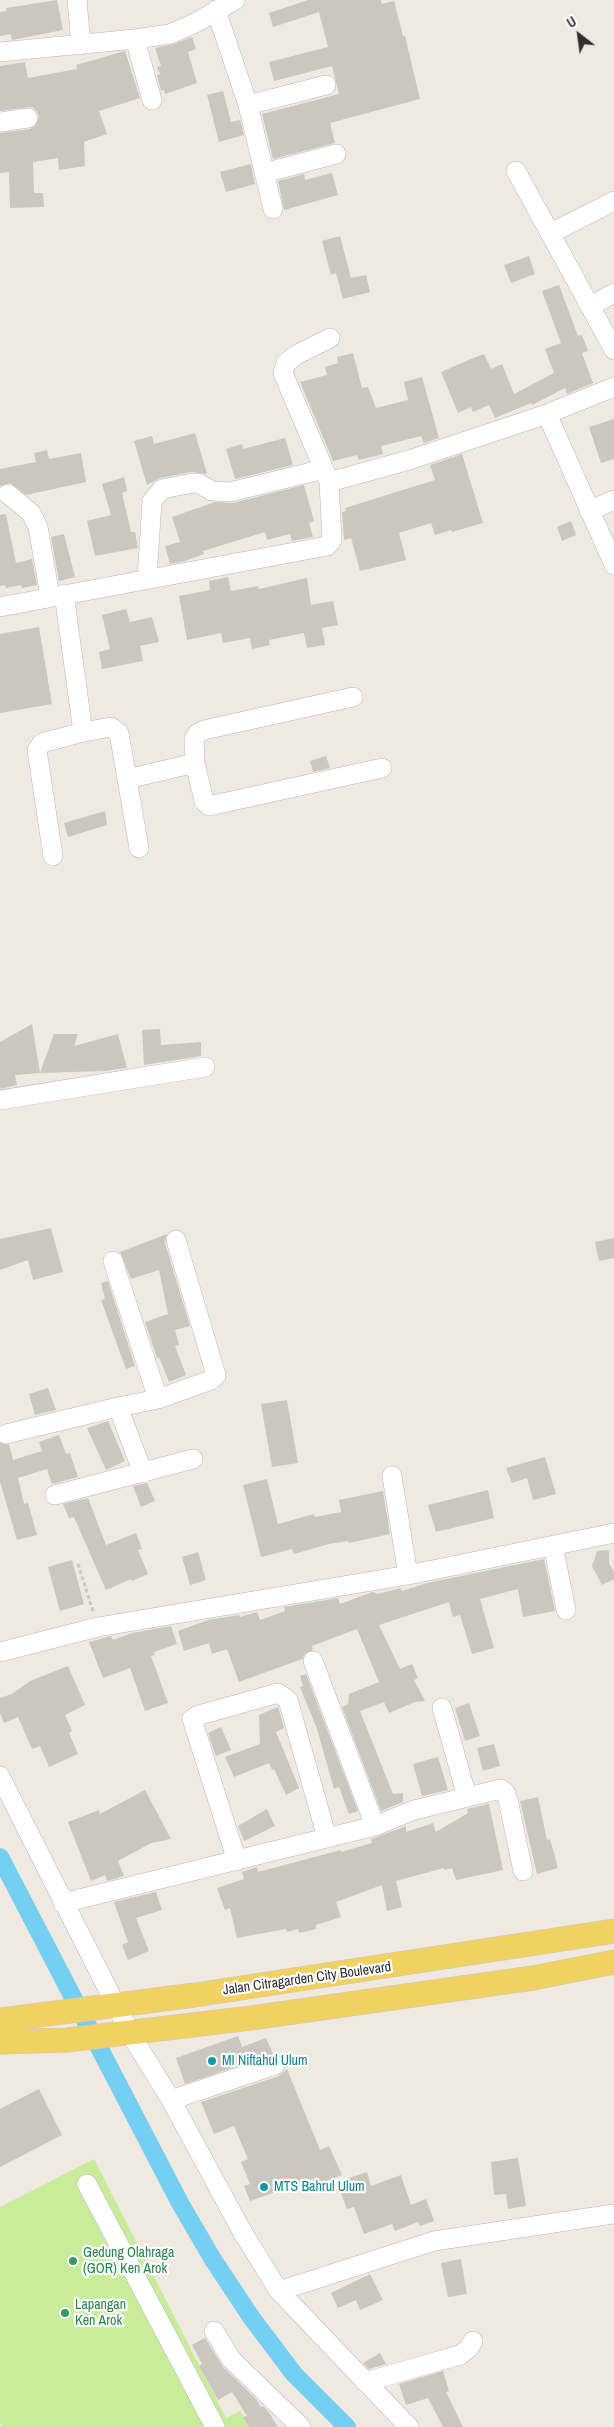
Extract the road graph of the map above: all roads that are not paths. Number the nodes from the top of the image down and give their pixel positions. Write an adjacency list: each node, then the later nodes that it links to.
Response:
1 (77, 0): 5 (street)
2 (235, 0): 3 (street)
3 (216, 10): 4 (street); 9 (street)
4 (135, 39): 5 (street); 8 (street)
5 (81, 44): 6 (street)
6 (0, 52)
7 (326, 85): 9 (street)
8 (152, 100)
9 (248, 105): 14 (street)
10 (28, 118): 11 (street)
11 (0, 122)
12 (336, 154): 14 (street)
13 (516, 171): 17 (street)
14 (264, 173): 16 (street)
15 (614, 201): 17 (street)
16 (274, 209)
17 (551, 233): 19 (street)
18 (614, 293): 19 (street)
19 (591, 306): 21 (street)
20 (330, 338): 24 (street)
21 (614, 350)
22 (614, 388): 23 (street)
23 (547, 414): 24 (street); 27 (street)
24 (326, 475): 29 (street); 29 (street)
25 (8, 494): 30 (street)
26 (614, 500): 27 (street)
27 (589, 511): 28 (street)
28 (614, 565)
29 (147, 579): 30 (street)
30 (57, 595): 31 (street); 33 (street)
31 (0, 607)
32 (354, 697): 34 (street)
33 (83, 732): 36 (street); 38 (street)
34 (196, 763): 35 (street); 36 (street)
35 (382, 768)
36 (127, 779): 37 (street)
37 (139, 848)
38 (53, 856)
39 (205, 1067): 40 (street)
40 (0, 1100)
41 (176, 1240): 43 (street)
42 (113, 1261): 43 (street)
43 (158, 1400): 44 (street)
44 (118, 1407): 45 (street); 47 (street)
45 (2, 1432)
46 (193, 1459): 47 (street)
47 (143, 1473): 49 (street)
48 (392, 1476): 52 (street)
49 (55, 1495)
50 (614, 1533): 51 (street)
51 (554, 1545): 52 (street); 53 (street)
52 (408, 1574): 54 (street)
53 (566, 1610)
54 (0, 1652)
55 (313, 1661): 59 (street)
56 (442, 1708): 58 (street)
57 (0, 1776): 63 (street)
58 (466, 1797): 59 (street); 62 (street)
59 (374, 1826): 60 (street)
60 (327, 1838): 61 (street); 61 (street)
61 (237, 1861): 63 (street)
62 (523, 1871)
63 (63, 1903): 66 (street)
64 (614, 1931): 66 (main road, Jalan Citragarden City Boulevard)
65 (614, 1962): 68 (main road)
66 (110, 2006): 67 (main road, Jalan Citragarden City Boulevard); 68 (street)
67 (0, 2020)
68 (124, 2034): 69 (main road); 71 (street)
69 (0, 2042)
70 (275, 2065): 71 (street)
71 (171, 2100): 74 (street)
72 (87, 2184): 78 (street)
73 (614, 2214): 74 (street)
74 (279, 2291): 77 (street)
75 (214, 2331): 79 (street)
76 (473, 2341): 77 (street)
77 (365, 2382): 80 (street)
78 (215, 2427)
79 (301, 2427)
80 (409, 2427)

